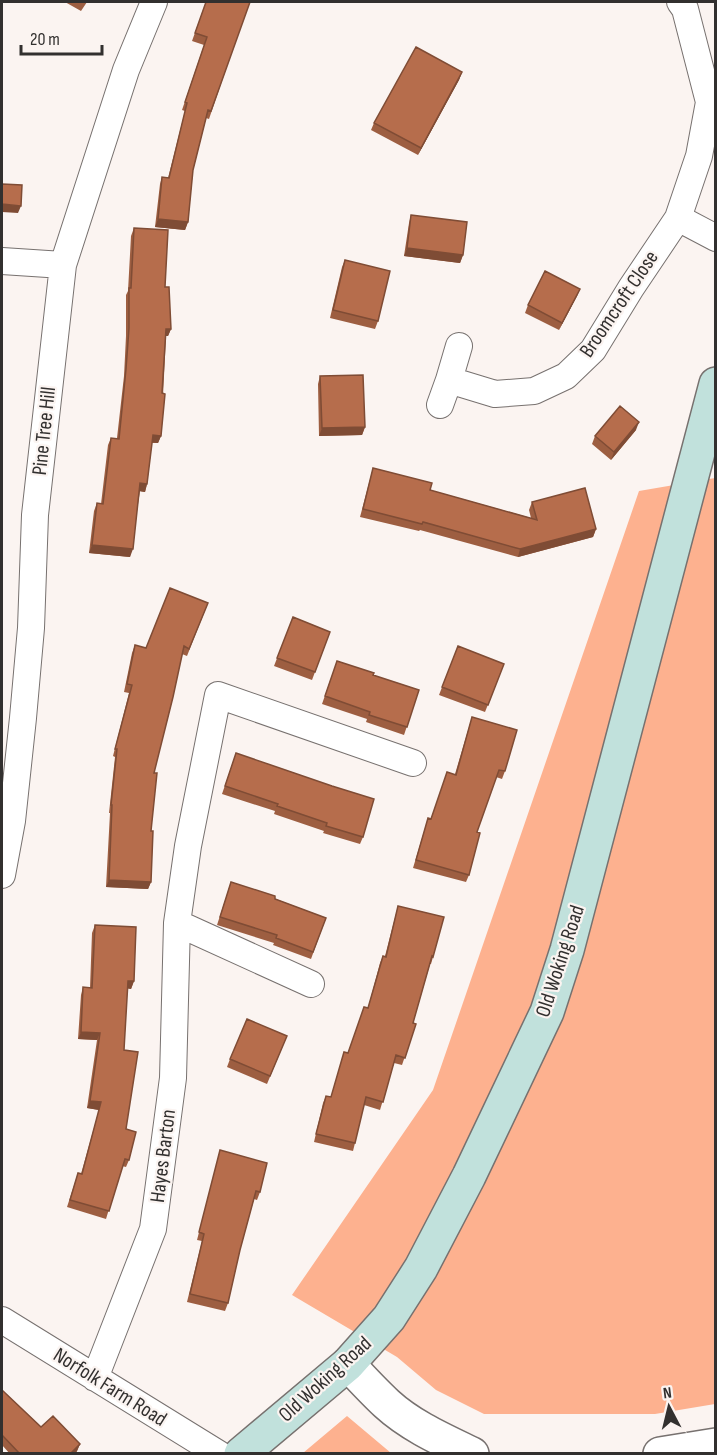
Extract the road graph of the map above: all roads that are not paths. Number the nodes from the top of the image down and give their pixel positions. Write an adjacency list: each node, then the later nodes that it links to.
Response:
1 (154, 2): 6 (street, Pine Tree Hill)
2 (680, 2): 3 (street, Broomcroft Close)
3 (678, 218): 4 (street); 8 (street, Broomcroft Close)
4 (716, 238)
5 (2, 261): 6 (street)
6 (63, 264): 12 (street, Pine Tree Hill)
7 (459, 346): 8 (street)
8 (449, 380): 10 (street)
9 (716, 384): 16 (main road, Old Woking Road)
10 (440, 405)
11 (413, 763): 13 (street, Hayes Barton)
12 (2, 875)
13 (177, 923): 14 (street); 17 (street, Hayes Barton)
14 (311, 984)
15 (2, 1320): 17 (street, Norfolk Farm Road)
16 (348, 1364): 20 (main road, Old Woking Road); 21 (street)
17 (94, 1378): 19 (street, Norfolk Farm Road)
18 (716, 1445): 22 (street)
19 (219, 1454)
20 (241, 1454)
21 (472, 1454)
22 (660, 1454)

